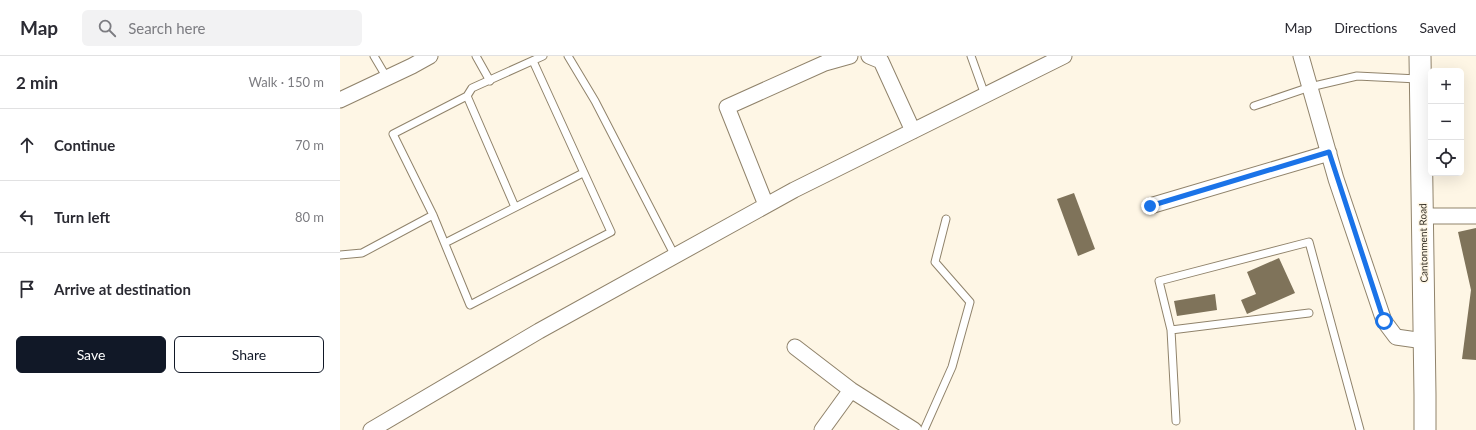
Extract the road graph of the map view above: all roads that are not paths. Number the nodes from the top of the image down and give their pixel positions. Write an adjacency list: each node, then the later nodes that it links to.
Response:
1 (374, 56): 13 (lane)
2 (430, 56): 13 (street)
3 (476, 56): 15 (lane)
4 (543, 56): 12 (lane)
5 (568, 56): 33 (lane)
6 (850, 56): 24 (street)
7 (869, 56): 21 (street)
8 (971, 56): 17 (lane)
9 (1064, 56): 17 (street)
10 (1301, 56): 16 (street)
11 (1420, 56): 14 (street, Cantonment Road)
12 (533, 61): 15 (lane); 23 (lane)
13 (387, 78): 19 (street)
14 (1420, 79): 16 (lane); 28 (street, Cantonment Road)
15 (490, 81): 18 (lane)
16 (1310, 87): 20 (lane); 22 (street)
17 (986, 95): 21 (street)
18 (467, 96): 26 (lane); 27 (lane)
19 (340, 100)
20 (1254, 106)
21 (913, 131): 24 (street)
22 (1329, 152): 25 (street); 36 (street)
23 (583, 173): 26 (lane); 31 (lane)
24 (766, 205): 33 (street)
25 (1150, 206)
26 (515, 207): 31 (lane)
27 (433, 215): 31 (lane); 32 (lane)
28 (1422, 216): 29 (street); 36 (street, Cantonment Road)
29 (1476, 216)
30 (946, 219): 43 (lane)
31 (445, 243)
32 (340, 255)
33 (675, 256): 40 (street)
34 (1309, 313): 35 (lane)
35 (1171, 330): 39 (lane); 44 (lane)
36 (1424, 341): 45 (street, Cantonment Road)
37 (795, 347): 38 (street)
38 (851, 390): 41 (street); 42 (street)
39 (1176, 421)
40 (371, 430)
41 (822, 430)
42 (914, 430)
43 (924, 430)
44 (1360, 430)
45 (1425, 430)

